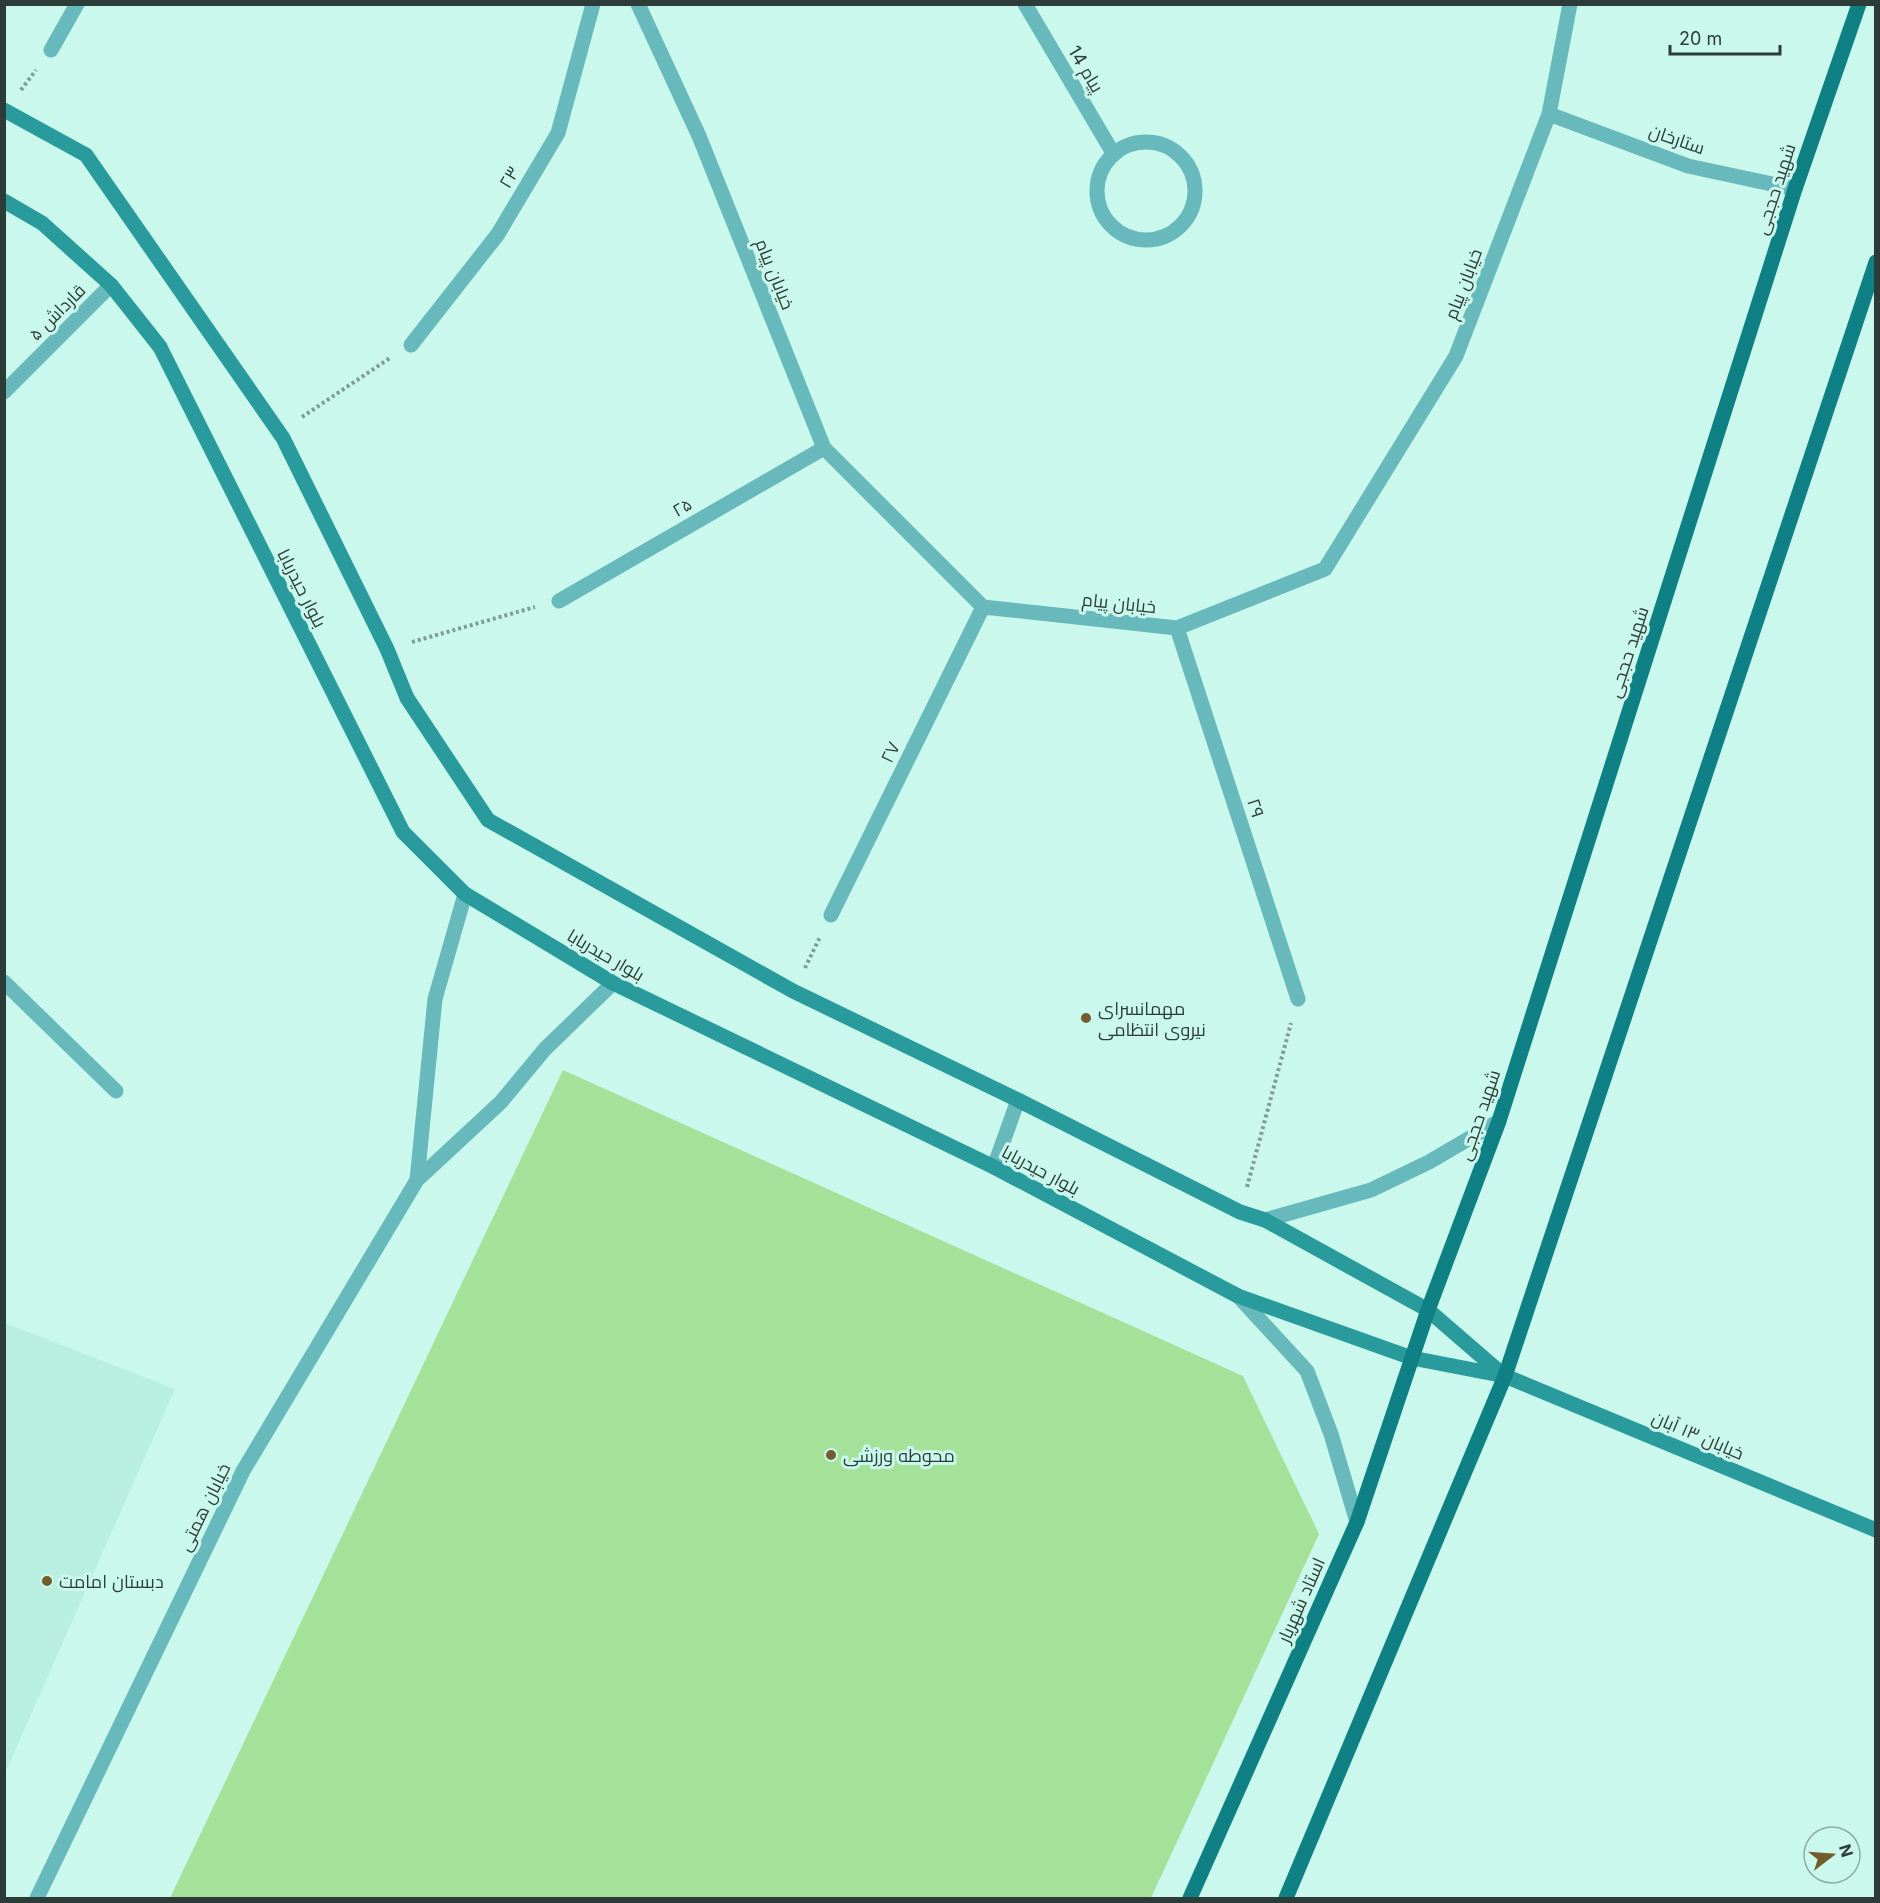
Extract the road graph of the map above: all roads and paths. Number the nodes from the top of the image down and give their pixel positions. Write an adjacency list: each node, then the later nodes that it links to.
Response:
1 (77, 4): 7 (street)
2 (593, 4): 15 (street, ۲۳)
3 (638, 4): 18 (street, خیابان پیام)
4 (1024, 4): 10 (street, پیام 14)
5 (1570, 4): 9 (street, خیابان پیام)
6 (1859, 4): 11 (main road, شهید حججی)
7 (51, 50): 8 (path)
8 (5, 111): 17 (street)
9 (1549, 114): 11 (street, ستارخان); 21 (street, خیابان پیام)
10 (1113, 153): 10 (street)
11 (1795, 189): 31 (main road, شهید حججی)
12 (4, 201): 14 (street, بلوار حیدربابا)
13 (1875, 262): 39 (main road)
14 (111, 285): 16 (street, ۵ قارداش); 23 (street, بلوار حیدربابا)
15 (411, 345): 17 (path)
16 (4, 392)
17 (279, 432): 22 (street)
18 (824, 448): 19 (street, ۲۵); 20 (street, خیابان پیام)
19 (559, 600): 22 (path)
20 (983, 608): 21 (street, خیابان پیام); 24 (street, ۲۷)
21 (1177, 628): 28 (street, ۲۹)
22 (387, 649): 27 (street)
23 (465, 894): 26 (street, بلوار حیدربابا); 33 (street)
24 (831, 915): 27 (path)
25 (4, 982): 29 (street)
26 (613, 983): 32 (street, بلوار حیدربابا); 33 (street)
27 (793, 991): 30 (street)
28 (1298, 999): 34 (path)
29 (116, 1091)
30 (1018, 1100): 32 (street); 34 (street)
31 (1499, 1121): 35 (street); 37 (main road, شهید حججی)
32 (994, 1167): 36 (street, بلوار حیدربابا)
33 (417, 1180): 42 (street, خیابان همتی)
34 (1240, 1212): 35 (street)
35 (1264, 1220): 37 (street)
36 (1238, 1296): 38 (street, بلوار حیدربابا); 40 (street)
37 (1428, 1310): 38 (main road, استاد شهریار); 39 (street)
38 (1412, 1358): 39 (street, بلوار حیدربابا); 40 (main road, استاد شهریار)
39 (1505, 1376): 41 (street, خیابان ۱۳ آبان); 44 (main road)
40 (1357, 1522): 43 (main road, استاد شهریار)
41 (1875, 1530)
42 (37, 1899)
43 (1190, 1899)
44 (1286, 1899)

